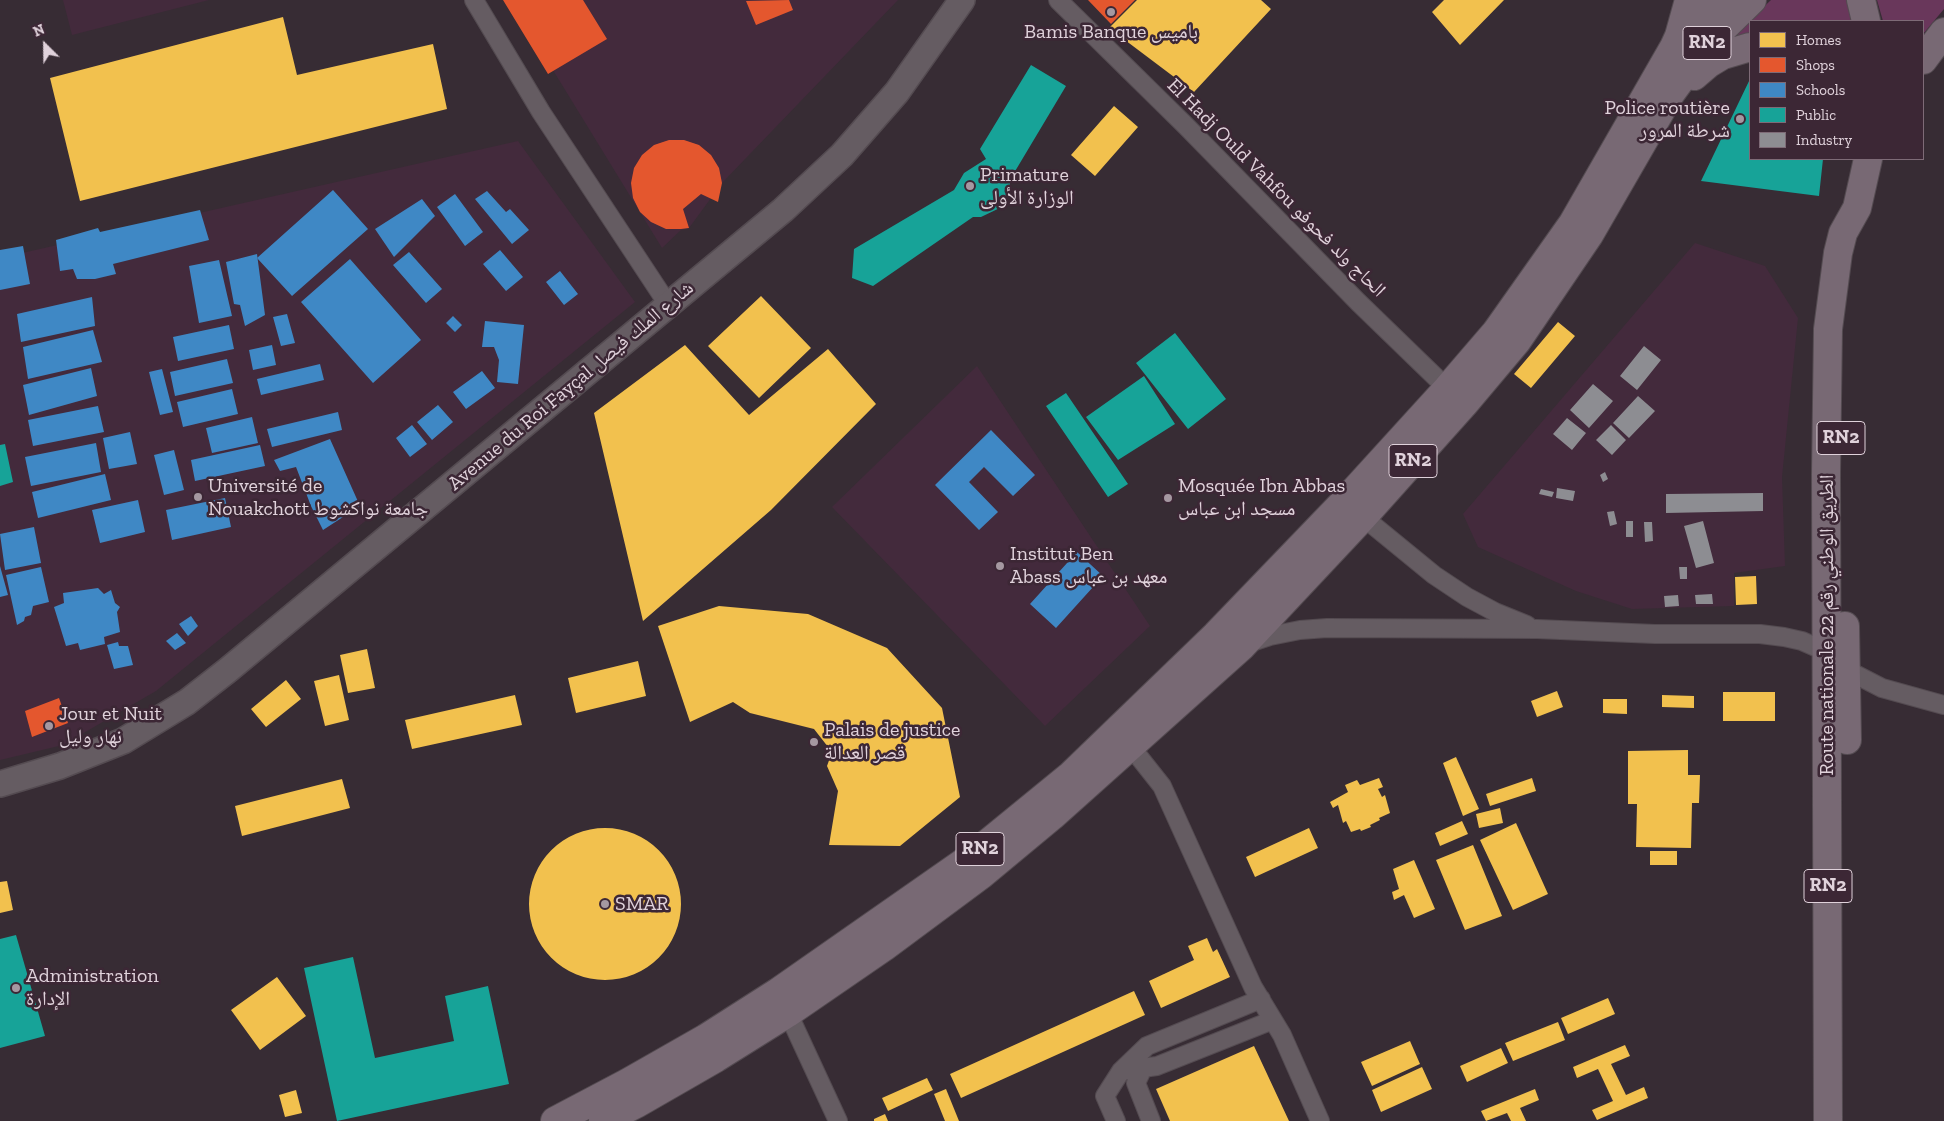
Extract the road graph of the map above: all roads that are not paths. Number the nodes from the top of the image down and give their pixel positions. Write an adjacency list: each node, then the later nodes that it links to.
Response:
1 (474, 0): 16 (street)
2 (962, 0): 16 (street, Avenue du Roi Fayçal شارع الملك فيصل)
3 (1058, 0): 17 (street, El Hadj Ould Vahfou الحاج ولد فحوفو)
4 (1689, 0): 10 (highway)
5 (1721, 0): 10 (highway, RN2)
6 (1752, 0): 13 (highway, RN2)
7 (1861, 0): 8 (highway)
8 (1866, 20)
9 (1944, 32): 12 (highway)
10 (1679, 36): 17 (highway, RN2)
11 (1749, 47): 13 (highway)
12 (1924, 59)
13 (1671, 93): 17 (highway, RN2)
14 (1869, 162): 15 (highway, RN2)
15 (1857, 208): 22 (highway, Route nationale 22 الطريق الوطني رقم / RN2); 23 (highway, Route nationale 22 الطريق الوطني رقم / RN2)
16 (669, 306): 26 (street, Avenue du Roi Fayçal شارع الملك فيصل)
17 (1456, 397): 18 (highway, RN2)
18 (1354, 509): 19 (street); 20 (highway, RN2); 21 (highway, RN2)
19 (1537, 629): 21 (street); 22 (street)
20 (1216, 635): 21 (street); 25 (highway, RN2)
21 (1242, 646): 25 (highway, RN2)
22 (1828, 652): 23 (street); 38 (highway, Route nationale 22 الطريق الوطني رقم / RN2)
23 (1847, 670): 24 (street); 39 (highway, Route nationale 22 الطريق الوطني رقم / RN2)
24 (1944, 705)
25 (1124, 738): 27 (street); 28 (highway, RN2); 32 (highway, RN2)
26 (0, 784)
27 (1261, 999): 29 (street); 31 (street)
28 (788, 1013): 33 (highway, RN2); 34 (street)
29 (1273, 1020): 30 (street); 37 (street)
30 (1143, 1068): 31 (street); 36 (street)
31 (1121, 1071): 35 (street)
32 (555, 1121)
33 (603, 1121)
34 (838, 1121)
35 (1116, 1121)
36 (1151, 1121)
37 (1320, 1121)
38 (1828, 1121)
39 (1844, 1121)

